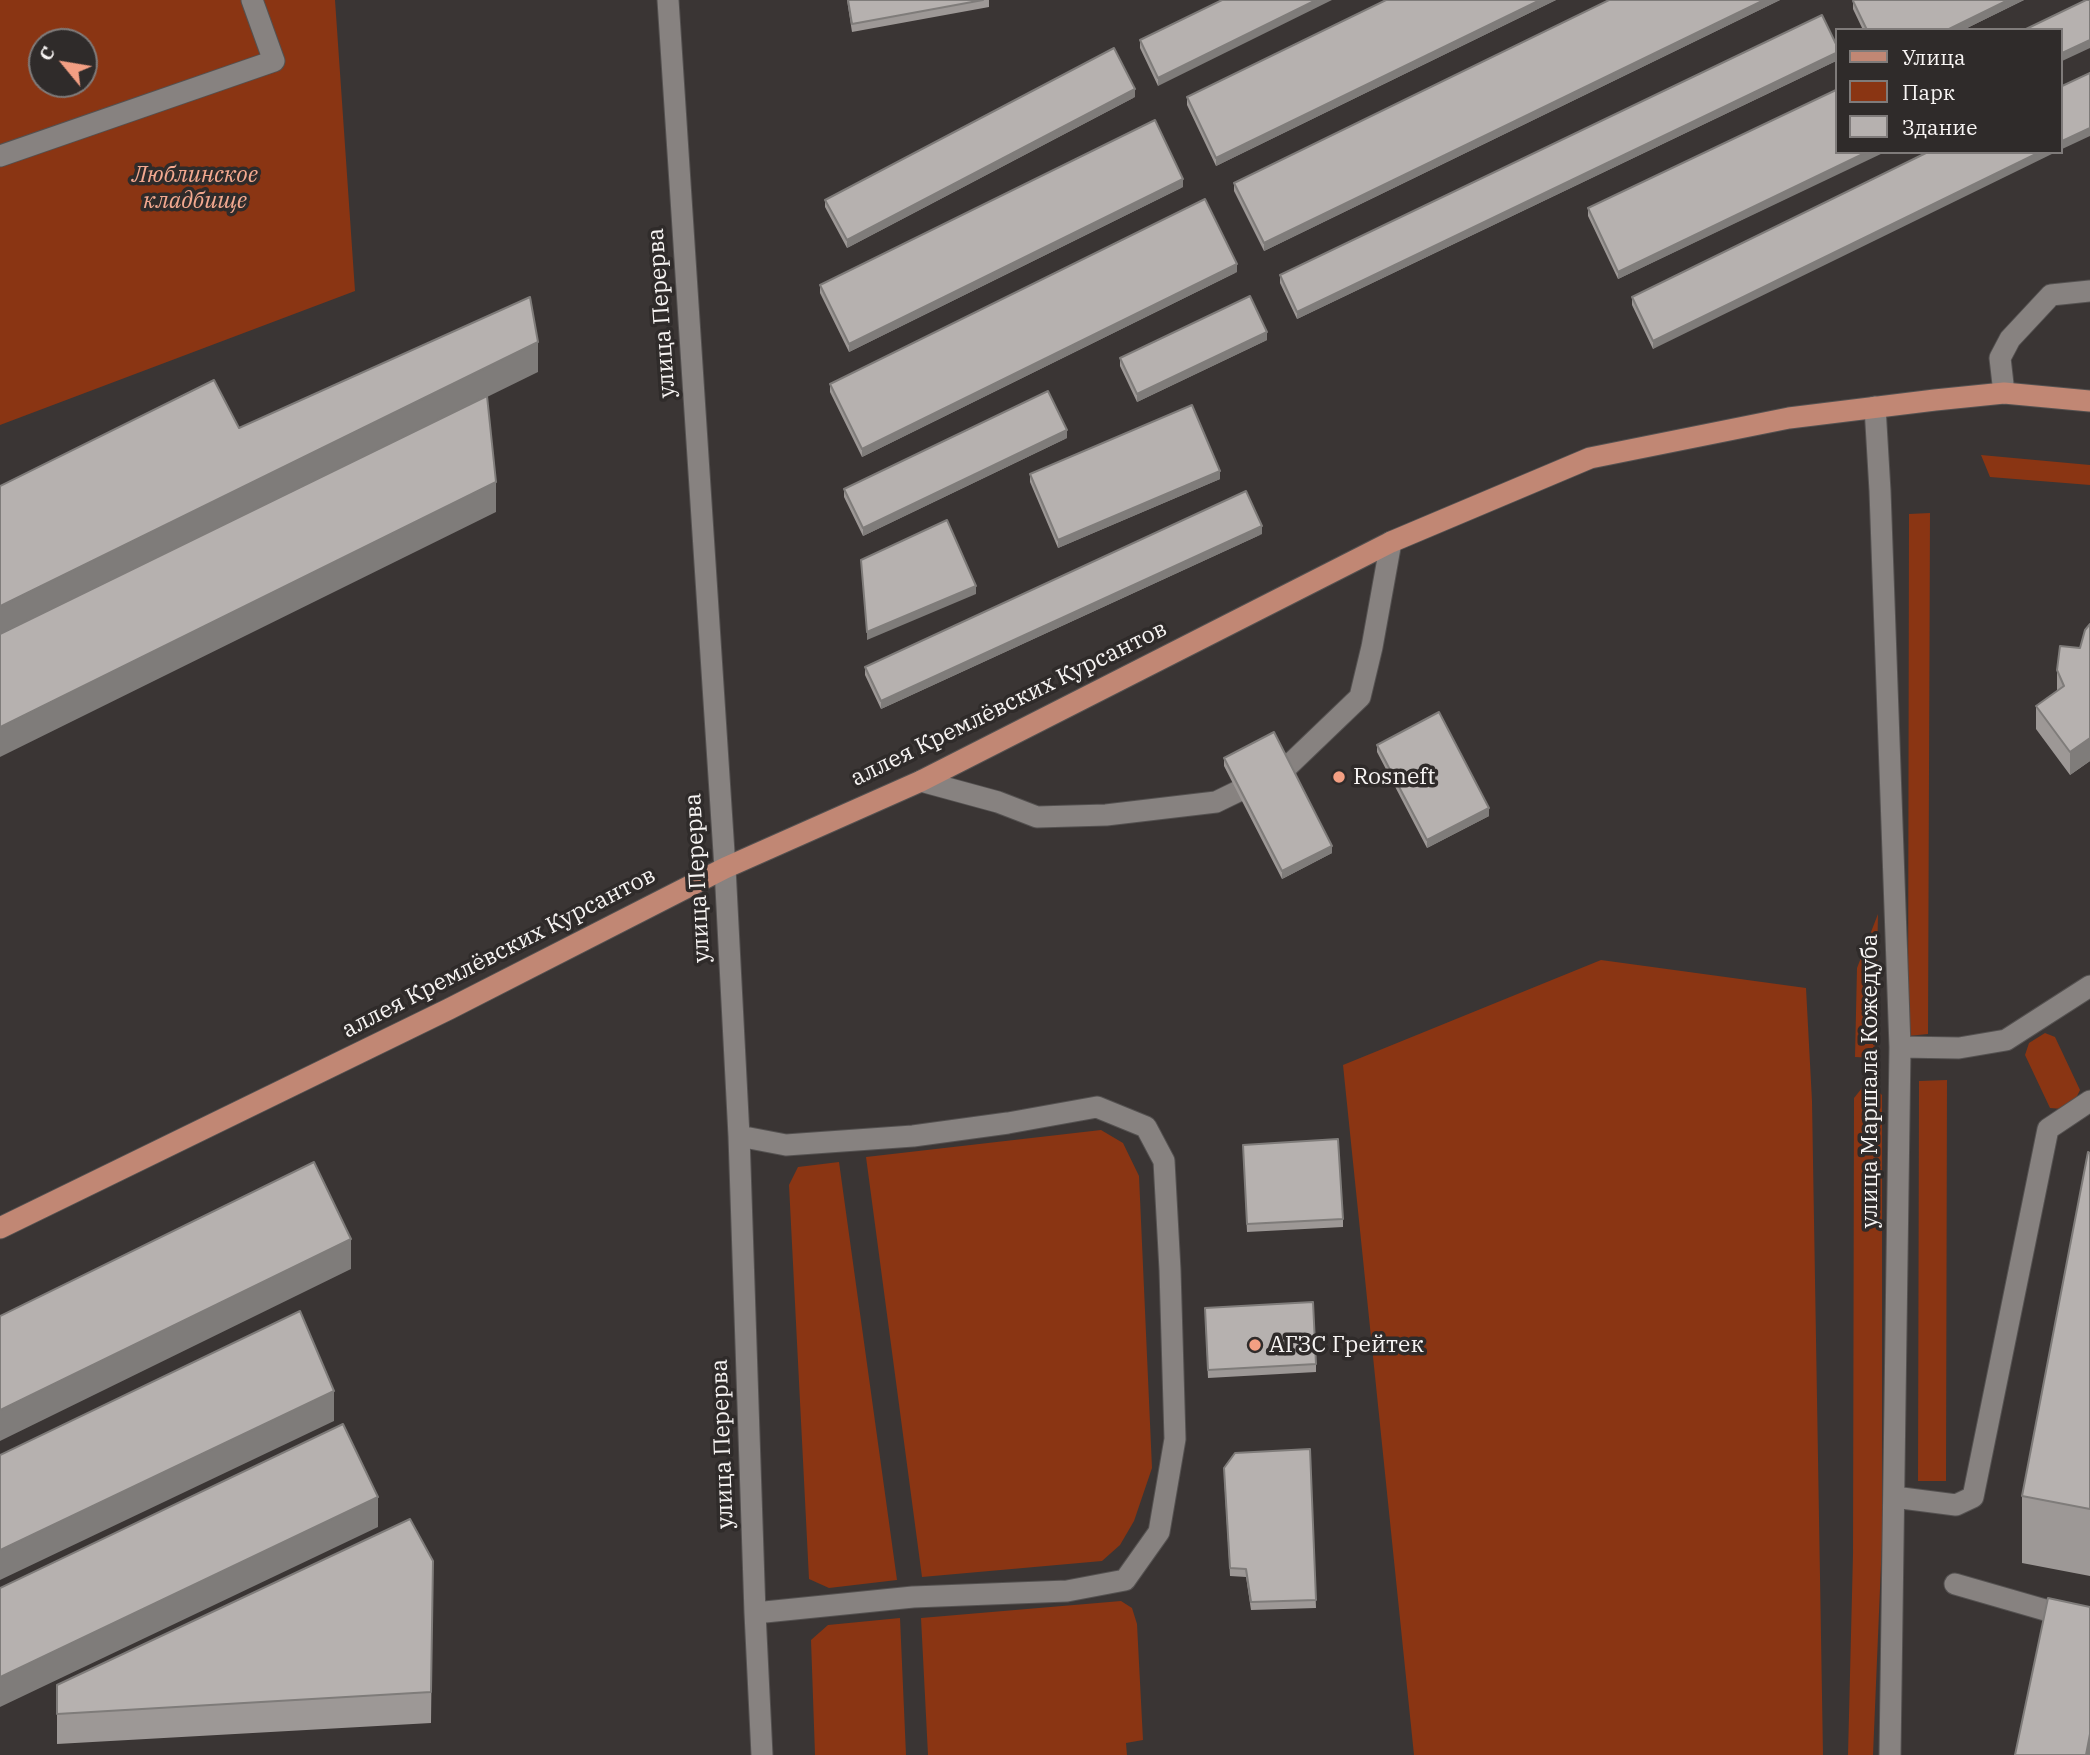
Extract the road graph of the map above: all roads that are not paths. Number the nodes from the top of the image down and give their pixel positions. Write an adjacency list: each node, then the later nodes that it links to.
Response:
1 (252, 0): 3 (street)
2 (668, 0): 10 (street, улица Перерва)
3 (0, 156)
4 (2090, 291): 5 (street)
5 (2004, 393): 6 (main road, аллея Кремлёвских Курсантов); 7 (main road, аллея Кремлёвских Курсантов)
6 (2090, 401)
7 (1875, 407): 8 (main road, аллея Кремлёвских Курсантов); 12 (street, улица Маршала Кожедуба)
8 (1391, 542): 9 (main road, аллея Кремлёвских Курсантов); 9 (street)
9 (921, 781): 10 (main road, аллея Кремлёвских Курсантов)
10 (724, 868): 14 (street, улица Перерва); 15 (main road, аллея Кремлёвских Курсантов)
11 (2090, 986): 12 (street)
12 (1900, 1047): 16 (street, улица Маршала Кожедуба)
13 (2090, 1101): 16 (street)
14 (739, 1136): 18 (street, улица Перерва); 18 (street)
15 (0, 1228)
16 (1894, 1497): 21 (street, улица Маршала Кожедуба)
17 (1955, 1584): 19 (street)
18 (755, 1613): 20 (street, улица Перерва)
19 (2090, 1623)
20 (762, 1755)
21 (1890, 1755)

